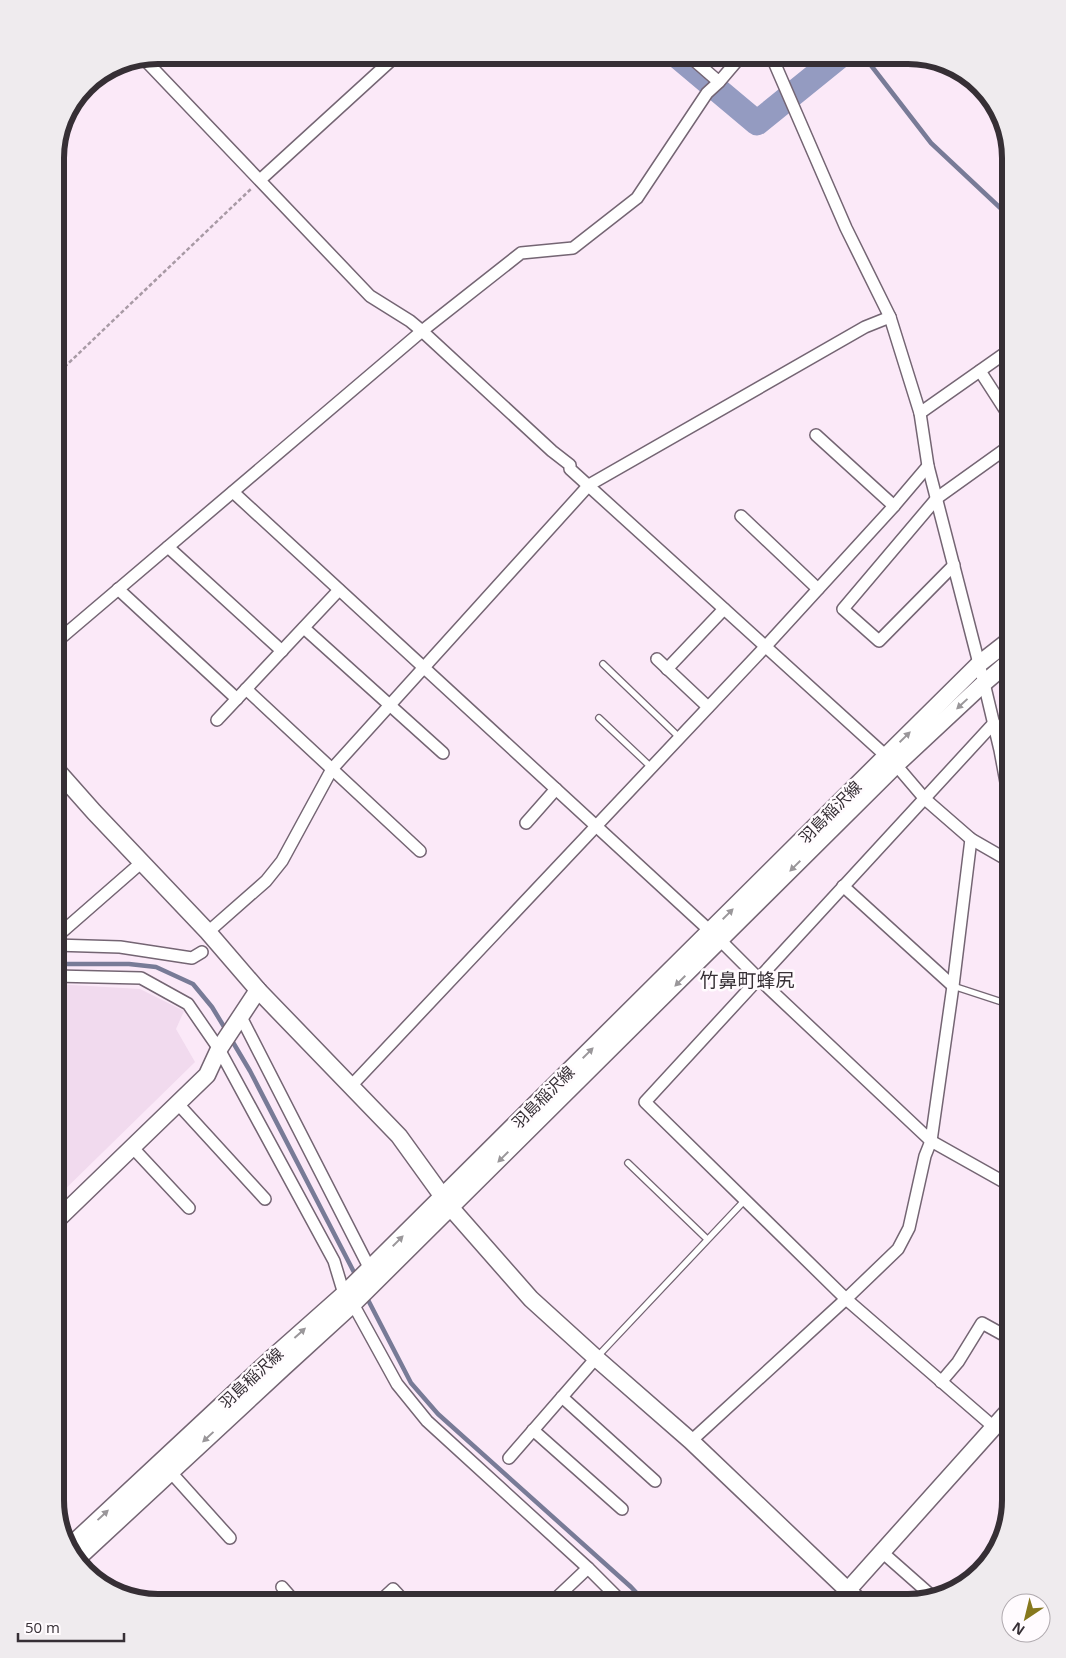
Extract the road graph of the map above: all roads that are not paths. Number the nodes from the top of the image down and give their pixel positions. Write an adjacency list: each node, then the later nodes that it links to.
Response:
1 (387, 64): 7 (street)
2 (698, 64): 6 (street)
3 (734, 64): 6 (street)
4 (775, 64): 8 (street)
5 (149, 65): 7 (street)
6 (719, 82): 9 (street)
7 (260, 180): 9 (street)
8 (890, 317): 13 (street); 17 (street)
9 (422, 331): 17 (street); 18 (street)
10 (1002, 355): 11 (street)
11 (980, 371): 12 (street); 13 (street)
12 (1002, 405)
13 (920, 413): 16 (street)
14 (816, 435): 20 (street)
15 (1002, 451): 19 (street)
16 (928, 466): 19 (street); 20 (street)
17 (589, 485): 27 (street); 36 (street)
18 (233, 492): 22 (street); 26 (street)
19 (936, 498): 23 (street); 23 (street)
20 (894, 506): 25 (street)
21 (741, 516): 25 (street)
22 (168, 547): 24 (street); 32 (street)
23 (954, 565): 35 (street)
24 (118, 589): 29 (street); 41 (street)
25 (818, 589): 30 (street)
26 (339, 590): 28 (street); 36 (street)
27 (724, 609): 30 (street); 38 (street)
28 (304, 628): 32 (street); 42 (street)
29 (64, 635)
30 (766, 646): 43 (street); 50 (street)
31 (1002, 646): 35 (street, 羽島稲沢線)
32 (282, 651): 40 (street)
33 (657, 659): 38 (street)
34 (603, 664): 48 (lane)
35 (979, 664): 39 (street); 50 (street, 羽島稲沢線, one-way to 35)
36 (424, 668): 42 (street); 55 (street)
37 (1002, 668): 39 (street, 羽島稲沢線)
38 (667, 669): 43 (street)
39 (984, 683): 47 (street); 50 (street, 羽島稲沢線, one-way to 50)
40 (246, 690): 41 (street); 53 (street)
41 (237, 699): 45 (street)
42 (389, 705): 49 (street); 53 (street)
43 (708, 707): 48 (street)
44 (599, 718): 52 (lane)
45 (217, 720)
46 (1002, 725): 47 (street)
47 (994, 727): 51 (street); 56 (street)
48 (680, 738): 52 (street)
49 (443, 753)
50 (891, 760): 56 (street); 66 (street, 羽島稲沢線)
51 (1002, 766)
52 (652, 768): 58 (street)
53 (332, 769): 60 (street); 65 (street)
54 (64, 778): 62 (street)
55 (556, 789): 57 (street); 58 (street)
56 (925, 799): 59 (street); 63 (street)
57 (526, 823)
58 (597, 827): 66 (street); 75 (street)
59 (971, 839): 61 (street); 71 (street)
60 (420, 850)
61 (1002, 857)
62 (142, 862): 64 (street); 65 (street)
63 (843, 886): 70 (street); 71 (street)
64 (64, 930)
65 (208, 932): 72 (street)
66 (716, 936): 70 (street); 83 (street, 羽島稲沢線)
67 (64, 945): 68 (street)
68 (202, 952)
69 (64, 976): 74 (street)
70 (758, 978): 77 (street); 82 (street)
71 (953, 986): 73 (lane); 77 (street)
72 (258, 990): 74 (street); 75 (street)
73 (1002, 1003)
74 (229, 1034): 76 (street); 87 (street); 87 (street)
75 (351, 1086): 83 (street)
76 (179, 1105): 78 (street); 81 (street)
77 (931, 1141): 80 (street); 88 (street)
78 (134, 1148): 84 (street); 85 (street)
79 (628, 1163): 86 (lane)
80 (1002, 1181)
81 (265, 1199)
82 (744, 1200): 86 (lane); 88 (street)
83 (447, 1202): 87 (street, 羽島稲沢線); 90 (street)
84 (189, 1208)
85 (64, 1214)
86 (707, 1239): 90 (lane)
87 (361, 1287): 98 (street, 羽島稲沢線); 105 (street)
88 (846, 1299): 91 (street); 96 (street)
89 (1002, 1334): 91 (street)
90 (596, 1358): 92 (street); 96 (street)
91 (941, 1382): 94 (street)
92 (562, 1397): 95 (street); 99 (street)
93 (1002, 1419): 94 (street)
94 (995, 1428): 103 (street)
95 (533, 1430): 97 (street); 100 (street)
96 (691, 1441): 107 (street)
97 (509, 1458)
98 (166, 1466): 101 (street); 102 (street, 羽島稲沢線, one-way to 98); 104 (street, 羽島稲沢線)
99 (656, 1481)
100 (622, 1509)
101 (230, 1538)
102 (74, 1543)
103 (882, 1552): 107 (street); 108 (street)
104 (81, 1555)
105 (588, 1568): 112 (street); 113 (street)
106 (282, 1588): 109 (street)
107 (848, 1590): 114 (street); 115 (street)
108 (927, 1592)
109 (288, 1594)
110 (388, 1594): 111 (street)
111 (398, 1594)
112 (561, 1594)
113 (614, 1594)
114 (844, 1594)
115 (852, 1594)

